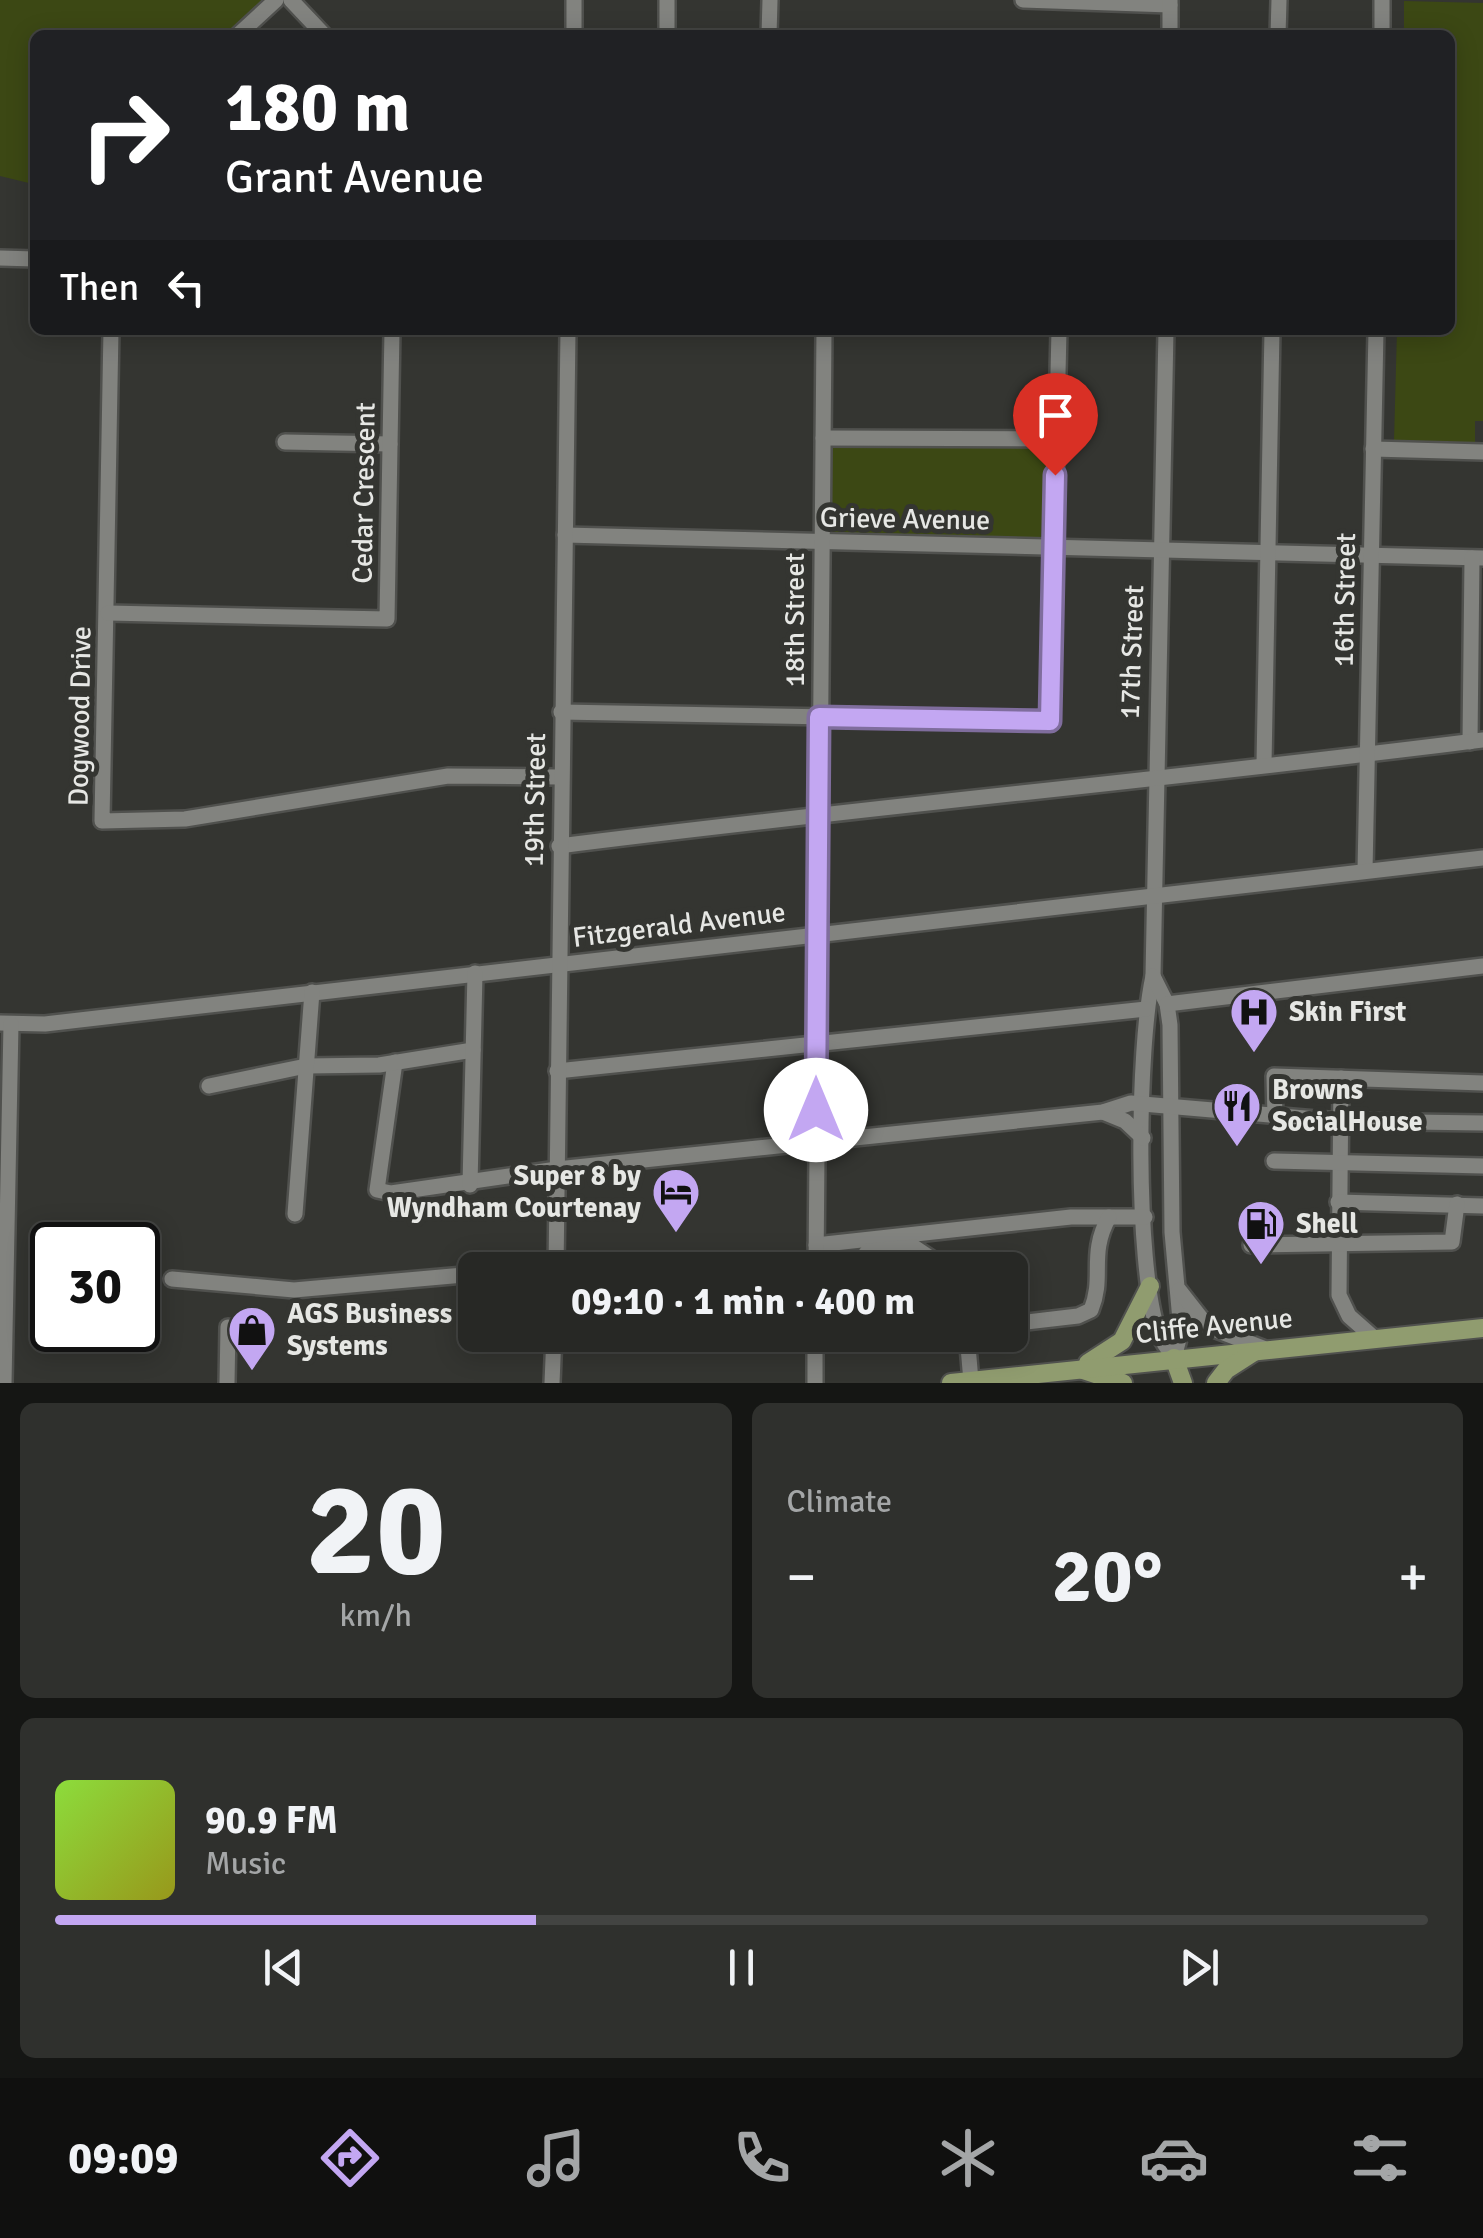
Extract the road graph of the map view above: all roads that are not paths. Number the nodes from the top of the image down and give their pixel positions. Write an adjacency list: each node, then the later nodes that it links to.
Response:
1 (276, 0): 10 (street)
2 (291, 0): 11 (street)
3 (574, 0): 12 (street)
4 (667, 0): 13 (street)
5 (770, 0): 14 (street)
6 (1023, 0): 9 (street)
7 (1279, 0): 16 (street)
8 (1382, 0): 17 (street)
9 (1170, 3): 15 (street)
10 (243, 30)
11 (319, 30)
12 (574, 30)
13 (666, 30)
14 (769, 30)
15 (1170, 30)
16 (1278, 30)
17 (1382, 30)
18 (0, 258): 19 (street)
19 (30, 259)
20 (111, 335): 41 (street, Dogwood Drive)
21 (392, 335): 31 (street, Cedar Crescent)
22 (568, 335): 34 (street, 19th Street)
23 (824, 335): 28 (street, 18th Street)
24 (1059, 335): 29 (street)
25 (1166, 335): 37 (street, 17th Street)
26 (1272, 335): 38 (street)
27 (1376, 335): 32 (street, 16th Street)
28 (823, 438): 29 (street); 35 (street, 18th Street)
29 (1056, 439): 36 (street)
30 (285, 442): 31 (street)
31 (390, 444): 41 (street, Cedar Crescent)
32 (1373, 449): 33 (street); 39 (street, 16th Street)
33 (1483, 452)
34 (565, 535): 35 (street, Grieve Avenue); 42 (street, 19th Street)
35 (820, 542): 36 (street, Grieve Avenue); 43 (street, 18th Street)
36 (1053, 547): 37 (street, Grieve Avenue); 43 (street)
37 (1162, 549): 38 (street, Grieve Avenue); 48 (street, 17th Street)
38 (1267, 552): 39 (street, Grieve Avenue); 46 (street)
39 (1370, 557): 40 (street, Grieve Avenue); 45 (street, 16th Street)
40 (1477, 558): 44 (street)
41 (108, 613): 47 (street, Dogwood Drive)
42 (562, 712): 43 (street); 47 (street, 19th Street)
43 (819, 717): 49 (street, 18th Street)
44 (1476, 741): 45 (street)
45 (1366, 758): 46 (street); 52 (street, 16th Street)
46 (1264, 764): 48 (street)
47 (560, 777): 50 (street, 19th Street)
48 (1156, 778): 49 (street); 53 (street, 17th Street)
49 (818, 813): 50 (street); 54 (street, 18th Street)
50 (558, 846): 55 (street, 19th Street)
51 (1483, 858): 52 (street, Fitzgerald Avenue)
52 (1365, 871): 53 (street, Fitzgerald Avenue)
53 (1155, 898): 54 (street, Fitzgerald Avenue); 58 (street, 17th Street)
54 (818, 934): 55 (street, Fitzgerald Avenue); 63 (street, 18th Street)
55 (558, 964): 57 (street, Fitzgerald Avenue); 67 (street, 19th Street)
56 (1483, 966): 60 (street)
57 (474, 973): 59 (street, Fitzgerald Avenue); 64 (street)
58 (1154, 976): 60 (street, 17th Street); 61 (street, 17th Street)
59 (312, 992): 62 (street, Fitzgerald Avenue); 66 (street)
60 (1167, 1004): 72 (street, 17th Street)
61 (1146, 1009): 63 (street); 71 (street, 17th Street)
62 (5, 1023): 112 (street)
63 (817, 1043): 67 (street); 78 (street, 18th Street)
64 (473, 1050): 65 (street); 83 (street)
65 (395, 1062): 66 (street); 83 (street)
66 (306, 1066): 70 (street); 87 (street)
67 (557, 1071): 82 (street, 19th Street)
68 (1341, 1078): 69 (street); 74 (street); 75 (street)
69 (1483, 1082)
70 (209, 1086)
71 (1144, 1104): 72 (street); 73 (street); 77 (street, 17th Street)
72 (1171, 1107): 74 (street); 99 (street, 17th Street)
73 (1103, 1112): 77 (street); 78 (street)
74 (1275, 1117): 75 (street)
75 (1340, 1121): 76 (street); 80 (street)
76 (1483, 1123)
77 (1143, 1138): 89 (street, 17th Street)
78 (816, 1143): 82 (street); 91 (street, 18th Street)
79 (1274, 1162): 80 (street)
80 (1339, 1163): 81 (street); 84 (street)
81 (1483, 1166)
82 (557, 1169): 83 (street); 93 (street, 19th Street)
83 (470, 1185)
84 (1338, 1202): 85 (street); 90 (street)
85 (1457, 1204): 86 (street); 90 (street)
86 (1483, 1206)
87 (295, 1214)
88 (1109, 1217): 89 (street); 91 (street); 101 (street)
89 (1145, 1218): 100 (street, 17th Street)
90 (1338, 1242): 92 (street); 104 (street)
91 (816, 1245): 94 (street, 18th Street)
92 (1252, 1245)
93 (556, 1252)
94 (816, 1252)
95 (868, 1252): 96 (street)
96 (922, 1252)
97 (458, 1276): 98 (street)
98 (172, 1278)
99 (1175, 1281): 105 (street); 109 (street, 17th Street)
100 (1150, 1286): 109 (street, 17th Street); 110 (main road)
101 (1028, 1322)
102 (228, 1327): 113 (street)
103 (1483, 1328): 104 (main road, Cliffe Avenue)
104 (1374, 1338): 105 (main road, Cliffe Avenue)
105 (1262, 1348): 109 (main road, Cliffe Avenue); 119 (main road)
106 (553, 1352): 114 (street)
107 (815, 1352): 115 (street)
108 (969, 1352): 111 (street)
109 (1174, 1358): 110 (main road, Cliffe Avenue); 118 (main road, 17th Street)
110 (1078, 1368): 111 (main road, Cliffe Avenue); 117 (main road)
111 (971, 1381): 116 (main road, Cliffe Avenue)
112 (4, 1383)
113 (227, 1383)
114 (552, 1383)
115 (815, 1383)
116 (951, 1383)
117 (1123, 1383)
118 (1184, 1383)
119 (1216, 1383)

